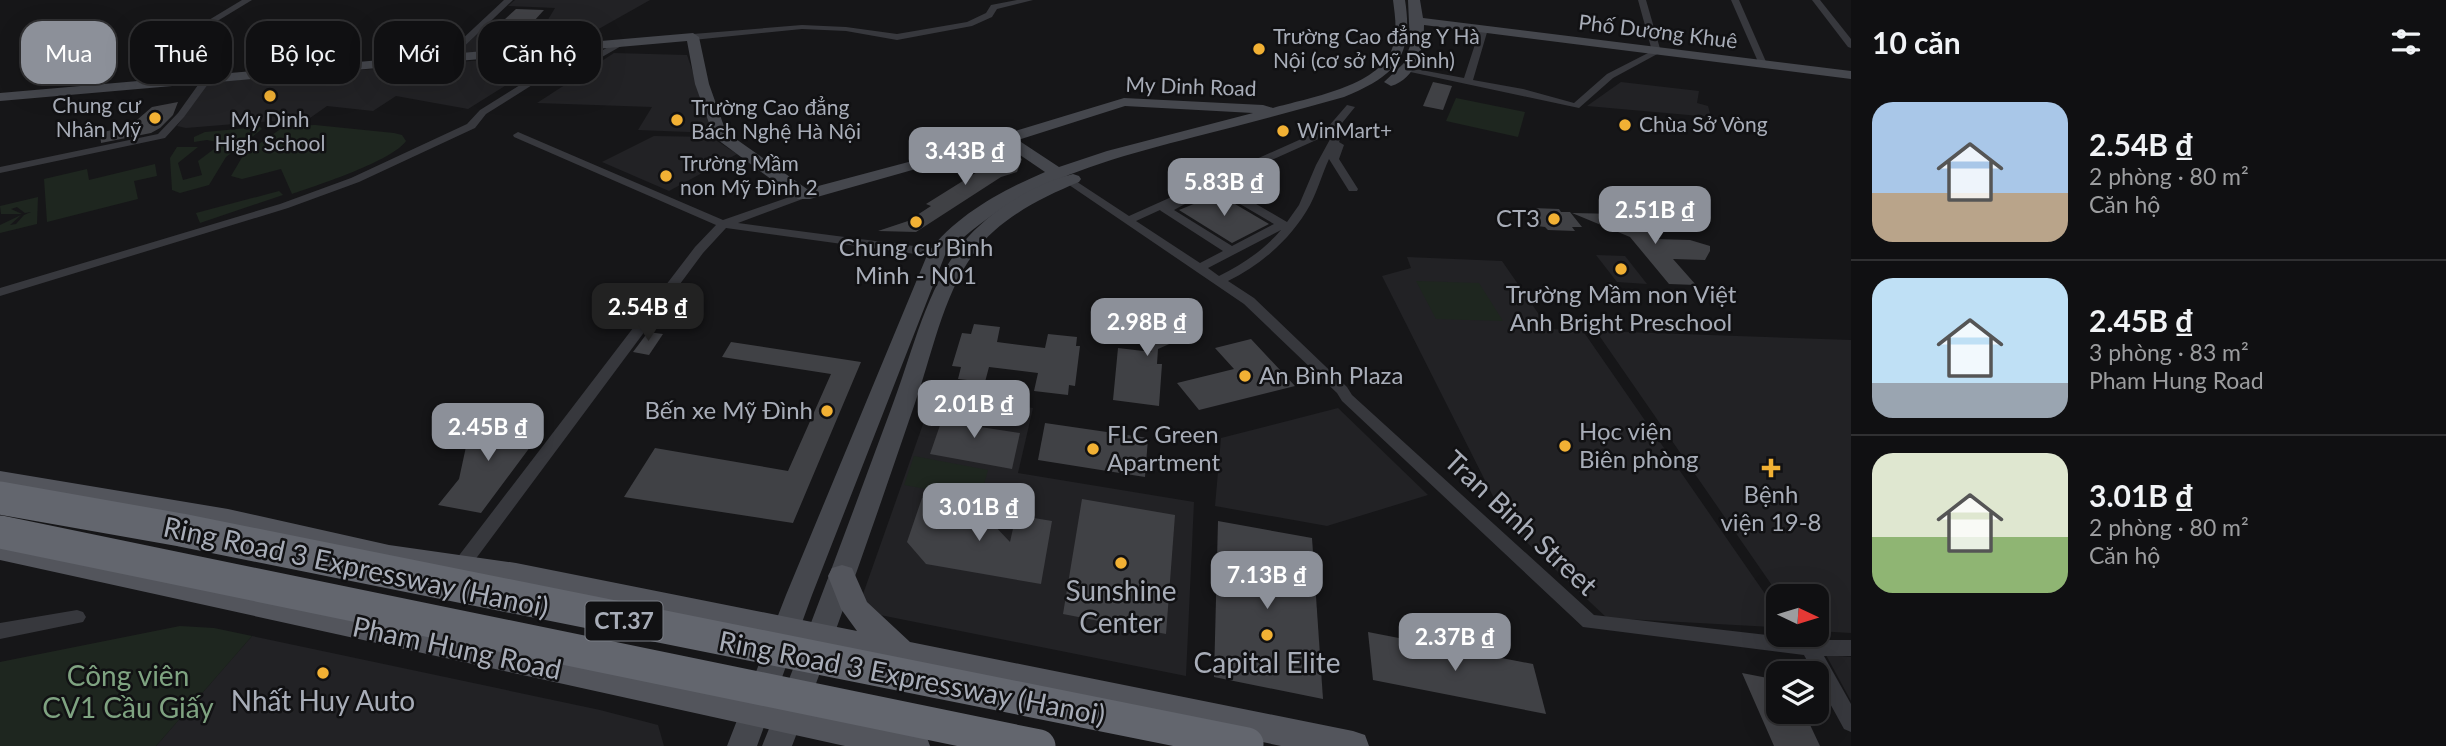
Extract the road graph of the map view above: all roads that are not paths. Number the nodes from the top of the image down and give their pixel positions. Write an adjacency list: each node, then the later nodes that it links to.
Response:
1 (248, 0): 9 (street)
2 (509, 0): 13 (street)
3 (1029, 0): 12 (street)
4 (1399, 0): 30 (main road)
5 (1414, 0): 10 (main road)
6 (1642, 0): 16 (street)
7 (1816, 0): 15 (street)
8 (1735, 1): 20 (street)
9 (212, 21)
10 (1418, 21): 11 (main road, Phố Dương Khuê); 21 (main road)
11 (1484, 29): 16 (main road, Phố Dương Khuê); 24 (street)
12 (693, 37): 14 (main road); 37 (main road)
13 (464, 42)
14 (619, 45): 17 (street); 18 (main road)
15 (1851, 45)
16 (1657, 52): 20 (main road, Phố Dương Khuê); 24 (street)
17 (601, 55)
18 (464, 57)
19 (374, 64): 23 (main road)
20 (1763, 64): 22 (main road, Phố Dương Khuê)
21 (1405, 70): 24 (street); 34 (main road)
22 (1851, 75)
23 (232, 77)
24 (1468, 82)
25 (149, 84): 28 (main road)
26 (203, 84): 33 (street)
27 (529, 84): 44 (street)
28 (0, 97)
29 (1350, 107): 35 (street)
30 (1273, 113): 32 (main road, My Dinh Road); 34 (main road)
31 (518, 135): 39 (street)
32 (1007, 139): 34 (main road, Tran Binh Street); 37 (main road, My Dinh Road)
33 (0, 170)
34 (1060, 177): 38 (street, Tran Binh Street); 41 (main road); 45 (street, Tran Binh Street); 51 (main road)
35 (1215, 185): 38 (street); 40 (street); 40 (street)
36 (1353, 189): 43 (street)
37 (804, 195): 39 (street)
38 (1129, 220): 42 (street, Tran Binh Street)
39 (723, 225): 41 (street); 50 (street)
40 (1231, 251): 42 (street)
41 (937, 253): 53 (main road)
42 (1200, 267): 43 (street, Tran Binh Street)
43 (1220, 280): 45 (street, Tran Binh Street)
44 (0, 292)
45 (1347, 398): 56 (street, Tran Binh Street)
46 (0, 480): 50 (main road)
47 (0, 498): 64 (highway, Ring Road 3 Expressway (Hanoi) / CT.37, bridge)
48 (0, 532): 66 (highway, Ring Road 3 Expressway (Hanoi) / CT.37, bridge)
49 (0, 549): 62 (main road, Pham Hung Road)
50 (460, 567): 53 (main road)
51 (842, 576): 54 (main road); 60 (main road)
52 (76, 617): 55 (street)
53 (790, 621): 54 (main road); 62 (main road)
54 (822, 627): 60 (main road); 63 (main road)
55 (0, 631)
56 (1766, 643)
57 (1810, 648): 61 (street)
58 (1829, 648): 59 (street, Tran Binh Street)
59 (1851, 648)
60 (901, 652): 67 (main road)
61 (1851, 723)
62 (749, 730): 63 (main road, Pham Hung Road)
63 (781, 735): 65 (main road, Pham Hung Road)
64 (1247, 744)
65 (914, 746)
66 (1039, 746)
67 (1353, 746)

